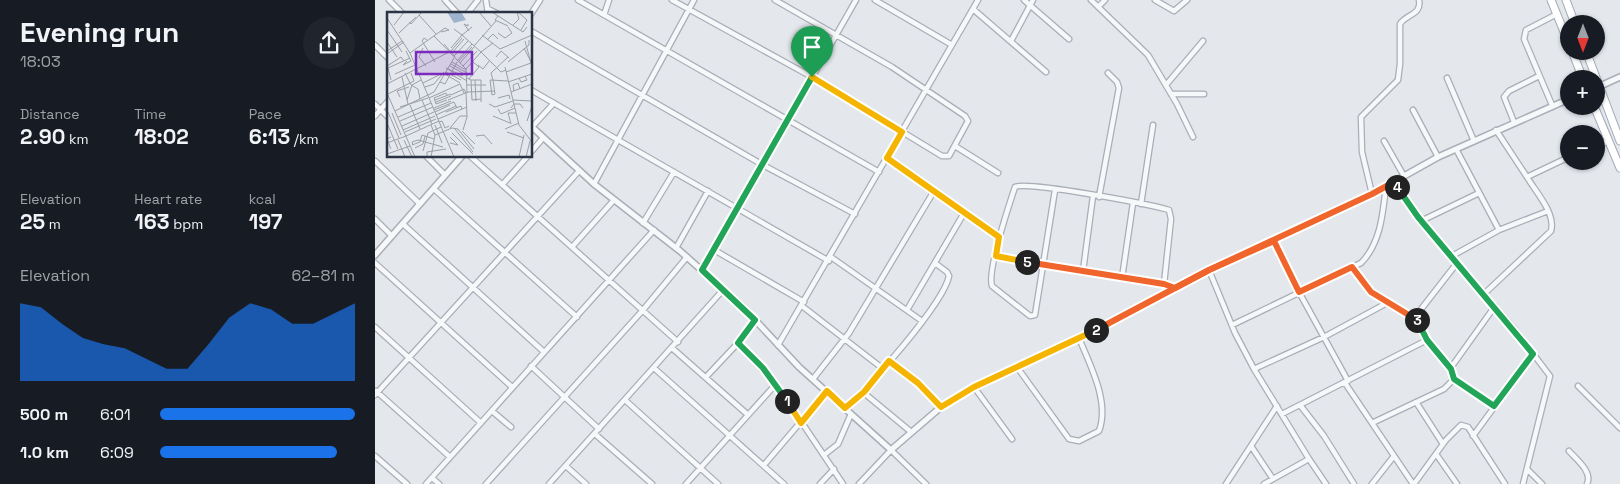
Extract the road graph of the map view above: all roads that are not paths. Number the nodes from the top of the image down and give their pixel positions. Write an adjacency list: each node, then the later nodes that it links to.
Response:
1 (389, 0): 27 (street)
2 (445, 0): 28 (street)
3 (478, 0): 29 (street)
4 (487, 0): 26 (street)
5 (540, 0): 30 (street)
6 (578, 0): 33 (street)
7 (609, 0): 33 (street)
8 (672, 0): 24 (street)
9 (695, 0): 24 (street)
10 (775, 0): 36 (street)
11 (856, 0): 36 (street)
12 (875, 0): 41 (street)
13 (978, 0): 25 (street)
14 (1024, 0): 22 (street)
15 (1091, 0): 23 (street)
16 (1105, 0): 23 (street)
17 (1155, 0): 18 (street)
18 (1187, 0)
19 (1419, 0): 113 (street)
20 (1551, 0): 31 (main road)
21 (1566, 0): 32 (main road)
22 (1032, 2): 37 (street); 39 (street)
23 (1098, 7): 51 (street)
24 (690, 9): 42 (street); 47 (street)
25 (973, 9): 39 (street); 41 (street)
26 (488, 11)
27 (401, 12)
28 (456, 12)
29 (469, 12)
30 (532, 12)
31 (1557, 14): 34 (main road); 46 (street)
32 (1572, 15)
33 (604, 16): 42 (street)
34 (1560, 22)
35 (533, 31): 56 (street)
36 (835, 36): 47 (street); 52 (street)
37 (1069, 39)
38 (1203, 41): 51 (street)
39 (1011, 42): 44 (street)
40 (375, 45): 43 (street)
41 (952, 45): 52 (street)
42 (667, 52): 56 (street); 68 (street)
43 (387, 57)
44 (1046, 72)
45 (1108, 73): 115 (street)
46 (1539, 76): 62 (street); 69 (street)
47 (812, 77): 68 (street); 75 (street)
48 (1620, 77): 50 (street)
49 (1447, 78): 80 (street)
50 (1605, 84)
51 (1166, 85): 54 (street)
52 (927, 89): 75 (street); 84 (street)
53 (533, 91): 60 (street)
54 (1171, 94): 55 (street); 76 (street)
55 (1204, 94)
56 (642, 96): 78 (street); 95 (street)
57 (387, 102): 63 (street)
58 (1560, 102): 62 (street)
59 (1605, 102): 72 (main road)
60 (554, 103): 70 (street); 78 (street)
61 (375, 104): 63 (street)
62 (1552, 105): 69 (street)
63 (380, 110): 66 (street); 67 (street)
64 (1413, 110): 87 (street)
65 (1598, 115): 81 (main road)
66 (375, 116)
67 (387, 116)
68 (788, 121): 95 (street); 99 (street)
69 (1514, 122): 74 (street)
70 (533, 124)
71 (1153, 125): 119 (street)
72 (1617, 127): 82 (main road)
73 (533, 128): 77 (street)
74 (1496, 130): 80 (street); 103 (street)
75 (902, 132): 84 (street); 92 (street)
76 (1193, 137)
77 (543, 138): 86 (street); 97 (street)
78 (618, 141): 98 (street); 105 (street)
79 (1384, 141): 102 (street)
80 (1474, 141): 85 (street)
81 (1609, 141): 83 (street); 96 (main road)
82 (1620, 141)
83 (1605, 143)
84 (955, 146): 100 (street)
85 (1456, 149): 87 (street); 112 (street)
86 (533, 150)
87 (1438, 157): 102 (street)
88 (428, 158): 101 (street)
89 (460, 158): 101 (street)
90 (472, 158): 106 (street)
91 (526, 158): 106 (street)
92 (887, 158): 99 (street); 111 (street)
93 (375, 162): 118 (street)
94 (1560, 162): 103 (street)
95 (763, 165): 120 (street); 123 (street)
96 (1620, 168)
97 (579, 171): 105 (street); 124 (street)
98 (674, 172): 110 (street); 127 (street)
99 (879, 172): 123 (street)
100 (999, 172)
101 (445, 175): 108 (street)
102 (1404, 176): 104 (street)
103 (1527, 177): 121 (street)
104 (1394, 182): 107 (street); 126 (street)
105 (594, 184): 116 (street)
106 (502, 185): 124 (street)
107 (1387, 186): 113 (street); 147 (street)
108 (434, 189): 118 (street); 137 (street)
109 (1055, 190): 114 (street); 132 (street); 146 (street)
110 (708, 191): 120 (street); 135 (street)
111 (934, 192): 122 (street); 155 (street)
112 (1479, 193): 126 (street); 130 (street)
113 (1372, 194): 133 (street)
114 (1093, 196): 115 (street); 150 (street)
115 (1099, 197): 117 (street)
116 (614, 200): 127 (street); 134 (street)
117 (1133, 203): 119 (street); 151 (street)
118 (420, 204): 128 (street)
119 (1141, 204): 153 (street)
120 (739, 208): 136 (street); 142 (street)
121 (1548, 212): 130 (street); 159 (street)
122 (964, 213): 132 (street); 144 (street)
123 (855, 214): 142 (street)
124 (538, 216): 134 (street); 137 (street)
125 (375, 219): 131 (street)
126 (1423, 220): 140 (street)
127 (643, 222): 129 (street)
128 (403, 224): 131 (street); 154 (street)
129 (654, 230): 135 (street); 152 (street)
130 (1499, 230): 140 (street)
131 (392, 236): 138 (street)
132 (999, 237): 139 (street)
133 (1274, 241): 149 (street); 158 (street)
134 (572, 247): 152 (street)
135 (676, 248): 141 (street)
136 (714, 250): 148 (street); 161 (street)
137 (505, 253): 154 (street); 165 (street)
138 (375, 255)
139 (996, 256): 146 (street); 146 (street)
140 (1452, 256): 145 (street)
141 (687, 257): 148 (street); 163 (street)
142 (830, 259): 155 (street); 161 (street)
143 (375, 263): 169 (street)
144 (935, 263): 164 (street); 168 (street)
145 (1457, 263): 159 (street); 166 (street)
146 (1043, 264): 150 (street)
147 (1352, 267): 158 (street); 160 (street)
148 (702, 270): 157 (street)
149 (1209, 270): 156 (street); 170 (street)
150 (1083, 271): 151 (street)
151 (1122, 278): 153 (street)
152 (609, 280): 163 (street); 165 (street)
153 (1164, 284): 156 (street)
154 (473, 288): 169 (street); 180 (street)
155 (877, 288): 164 (street); 173 (street)
156 (1175, 288): 174 (street)
157 (723, 290): 167 (street); 176 (street)
158 (1299, 292): 170 (street); 172 (street)
159 (1484, 294): 162 (street)
160 (1387, 303): 166 (street); 172 (street)
161 (803, 304): 173 (street); 178 (street)
162 (1495, 306): 181 (street); 189 (street)
163 (643, 310): 176 (street); 201 (street)
164 (907, 310): 168 (street)
165 (577, 317): 180 (street)
166 (1415, 318): 175 (street)
167 (755, 320): 177 (street); 178 (street)
168 (923, 321): 183 (street)
169 (441, 322): 182 (street); 196 (street)
170 (1232, 324): 188 (street)
171 (375, 327): 182 (street)
172 (1324, 337): 188 (street); 193 (street)
173 (845, 338): 187 (street); 191 (street)
174 (1079, 338): 185 (street); 185 (street)
175 (1427, 340): 189 (street); 193 (street)
176 (678, 342): 179 (street)
177 (738, 343): 190 (street); 194 (street)
178 (778, 345): 191 (street)
179 (672, 348): 186 (street); 190 (street)
180 (544, 352): 184 (street)
181 (1533, 354): 206 (street); 238 (street)
182 (409, 358): 199 (street); 213 (street)
183 (889, 361): 187 (street); 207 (street)
184 (531, 366): 196 (street); 201 (street)
185 (1017, 367): 197 (street)
186 (654, 368): 202 (street); 221 (street)
187 (883, 368): 200 (street)
188 (1254, 368): 205 (street)
189 (1451, 369): 192 (street)
190 (706, 377): 210 (street)
191 (813, 379): 198 (street)
192 (1454, 379): 203 (street); 206 (street)
193 (1346, 382): 204 (street); 215 (street)
194 (776, 384): 210 (street); 214 (street)
195 (1578, 386): 217 (street)
196 (512, 387): 209 (street)
197 (974, 387): 207 (street); 223 (street)
198 (827, 391): 208 (street); 214 (street)
199 (376, 392): 232 (street)
200 (864, 392): 208 (street); 219 (street)
201 (565, 397): 218 (street); 244 (street)
202 (625, 400): 218 (street); 236 (street)
203 (1416, 402): 215 (street); 224 (street)
204 (1301, 405): 212 (street); 258 (street)
205 (1277, 406): 212 (street); 225 (street)
206 (1494, 406): 222 (street)
207 (941, 407): 219 (street)
208 (845, 408): 211 (street)
209 (492, 410): 213 (street); 216 (street)
210 (747, 414): 221 (street)
211 (851, 414): 226 (street); 229 (street)
212 (1282, 414): 233 (street)
213 (481, 423): 232 (street)
214 (801, 423): 229 (street); 234 (street)
215 (1372, 423): 231 (street)
216 (511, 427)
217 (1620, 428)
218 (599, 429): 220 (street)
219 (910, 431): 226 (street)
220 (595, 434): 235 (street); 247 (street)
221 (730, 436): 234 (street); 236 (street)
222 (1473, 436): 224 (street); 262 (street)
223 (1012, 439)
224 (1443, 444): 228 (street)
225 (1251, 446): 240 (street); 255 (street)
226 (891, 450): 253 (street); 254 (street)
227 (1569, 451): 266 (street)
228 (1437, 454): 260 (street); 261 (street)
229 (824, 455): 237 (street)
230 (375, 456): 241 (street)
231 (1394, 456): 259 (street); 260 (street)
232 (450, 457): 239 (street)
233 (1309, 459): 240 (street); 257 (street)
234 (764, 465): 250 (street)
235 (566, 466): 245 (street); 246 (street)
236 (701, 468): 248 (street); 249 (street)
237 (834, 469): 251 (street); 252 (street)
238 (1528, 470): 263 (street); 264 (street)
239 (432, 478): 242 (street); 243 (street)
240 (1273, 479): 256 (street)
241 (407, 484)
242 (426, 484)
243 (439, 484)
244 (486, 484)
245 (549, 484)
246 (586, 484)
247 (652, 484)
248 (686, 484)
249 (718, 484)
250 (784, 484)
251 (820, 484)
252 (843, 484)
253 (859, 484)
254 (926, 484)
255 (1226, 484)
256 (1264, 484)
257 (1326, 484)
258 (1354, 484)
259 (1372, 484)
260 (1413, 484)
261 (1457, 484)
262 (1505, 484)
263 (1523, 484)
264 (1542, 484)
265 (1580, 484): 266 (street)
266 (1587, 484)

